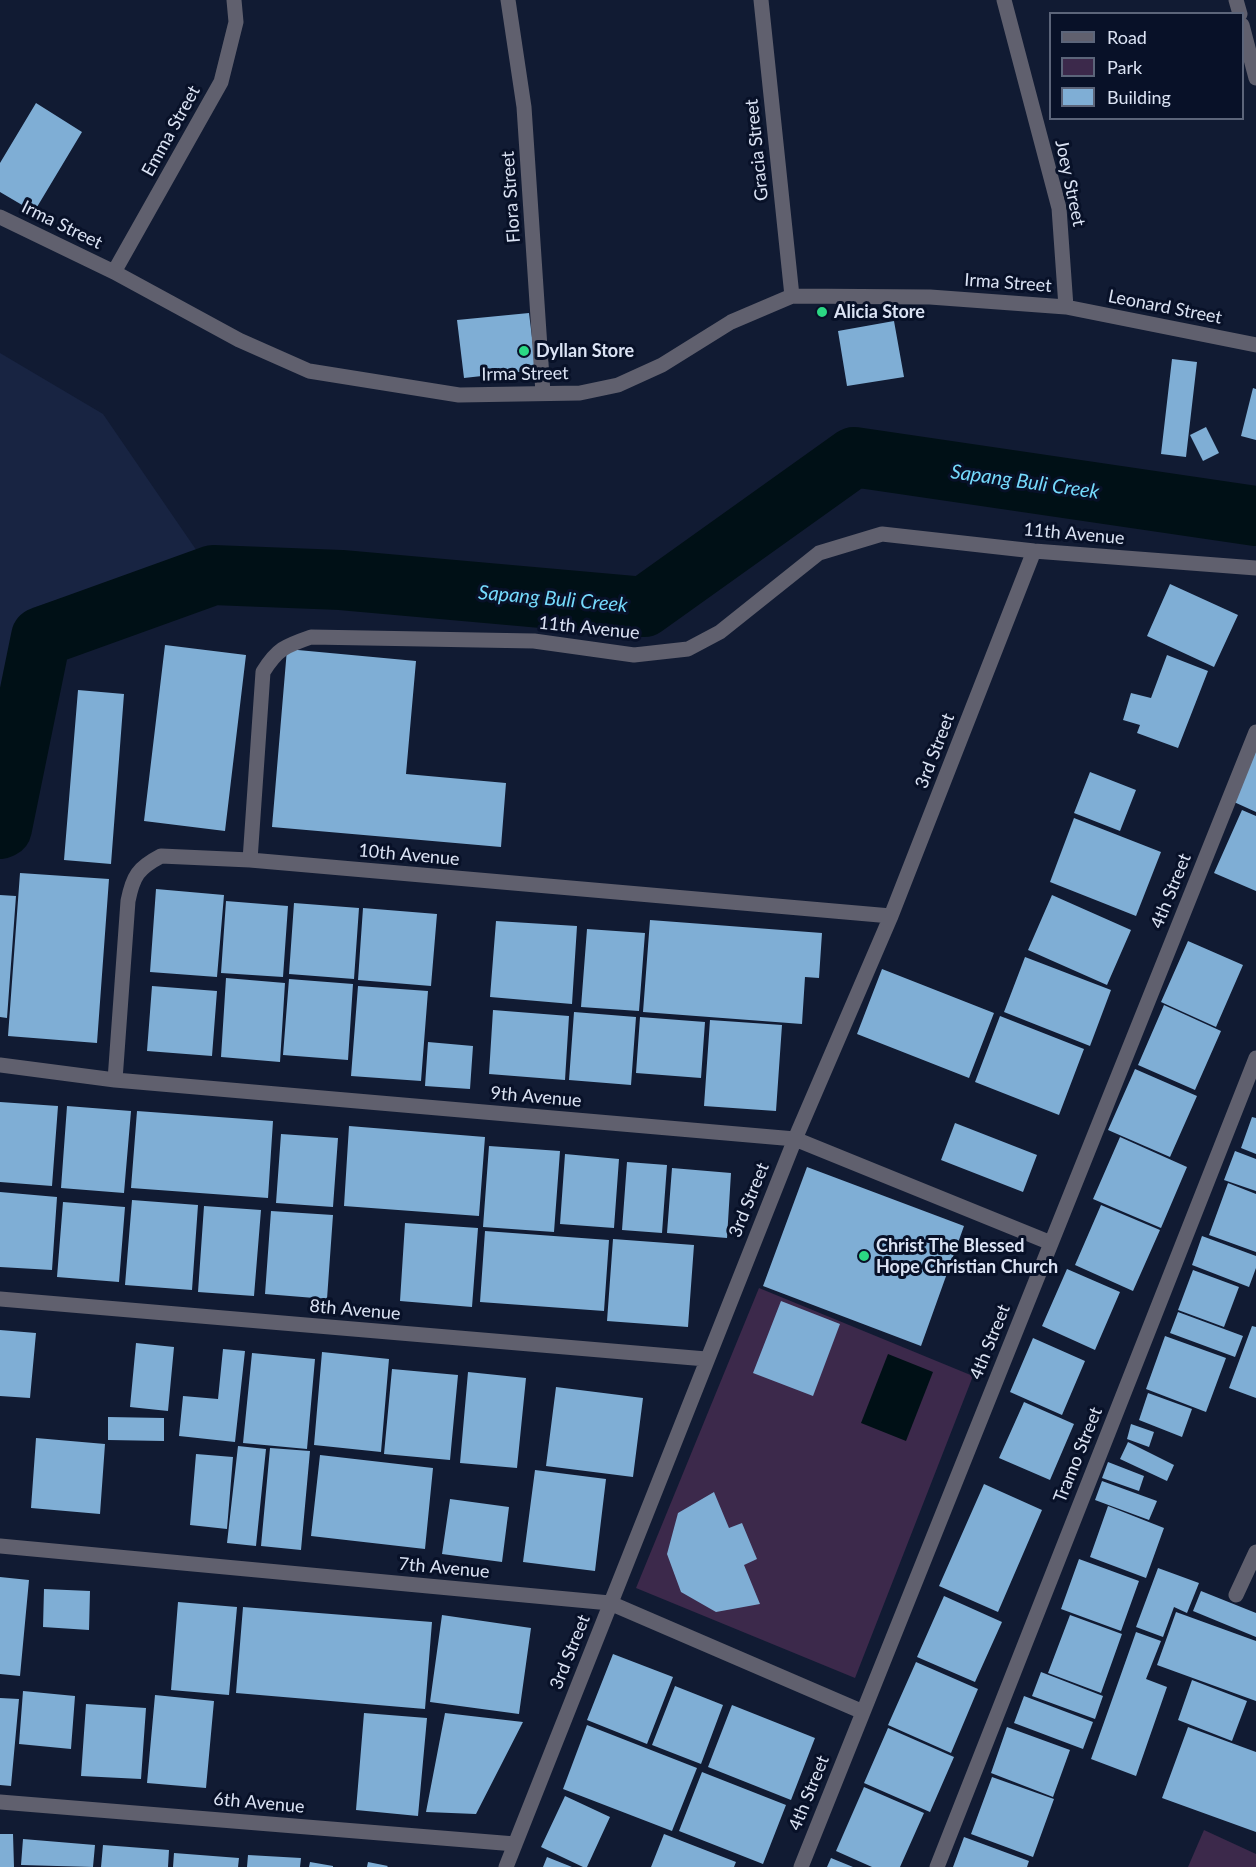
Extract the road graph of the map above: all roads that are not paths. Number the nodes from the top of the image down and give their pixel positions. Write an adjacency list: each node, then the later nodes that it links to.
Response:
1 (234, 0): 8 (street, Emma Street)
2 (508, 0): 12 (street, Flora Street)
3 (761, 0): 9 (street, Gracia Street)
4 (1004, 0): 10 (street, Joey Street)
5 (1244, 33): 6 (street)
6 (1256, 78)
7 (0, 217): 8 (street, Irma Street)
8 (114, 272): 12 (street, Irma Street)
9 (792, 296): 10 (street, Irma Street); 12 (street, Irma Street)
10 (1066, 307): 11 (street, Leonard Street)
11 (1256, 345)
12 (543, 393)
13 (1034, 551): 14 (street, 11th Avenue); 16 (street, 11th Avenue); 17 (street, 3rd Street)
14 (1256, 568)
15 (1256, 732): 22 (street, 4th Street)
16 (250, 860): 17 (street, 10th Avenue); 20 (street, 10th Avenue)
17 (891, 916): 21 (street, 3rd Street)
18 (1256, 1058): 34 (street, Tramo Street)
19 (0, 1065): 20 (street, 9th Avenue)
20 (115, 1080): 21 (street, 9th Avenue)
21 (795, 1139): 22 (street, 9th Avenue); 24 (street, 3rd Street)
22 (1051, 1243): 29 (street, 4th Street)
23 (0, 1299): 24 (street, 8th Avenue)
24 (706, 1359): 28 (street, 3rd Street)
25 (0, 1546): 28 (street, 7th Avenue)
26 (1256, 1552): 27 (street)
27 (1236, 1595)
28 (610, 1604): 29 (street, 7th Avenue); 31 (street, 3rd Street)
29 (863, 1712): 33 (street, 4th Street)
30 (0, 1802): 31 (street, 6th Avenue)
31 (515, 1844): 32 (street, 3rd Street)
32 (506, 1867)
33 (801, 1867)
34 (937, 1867)

